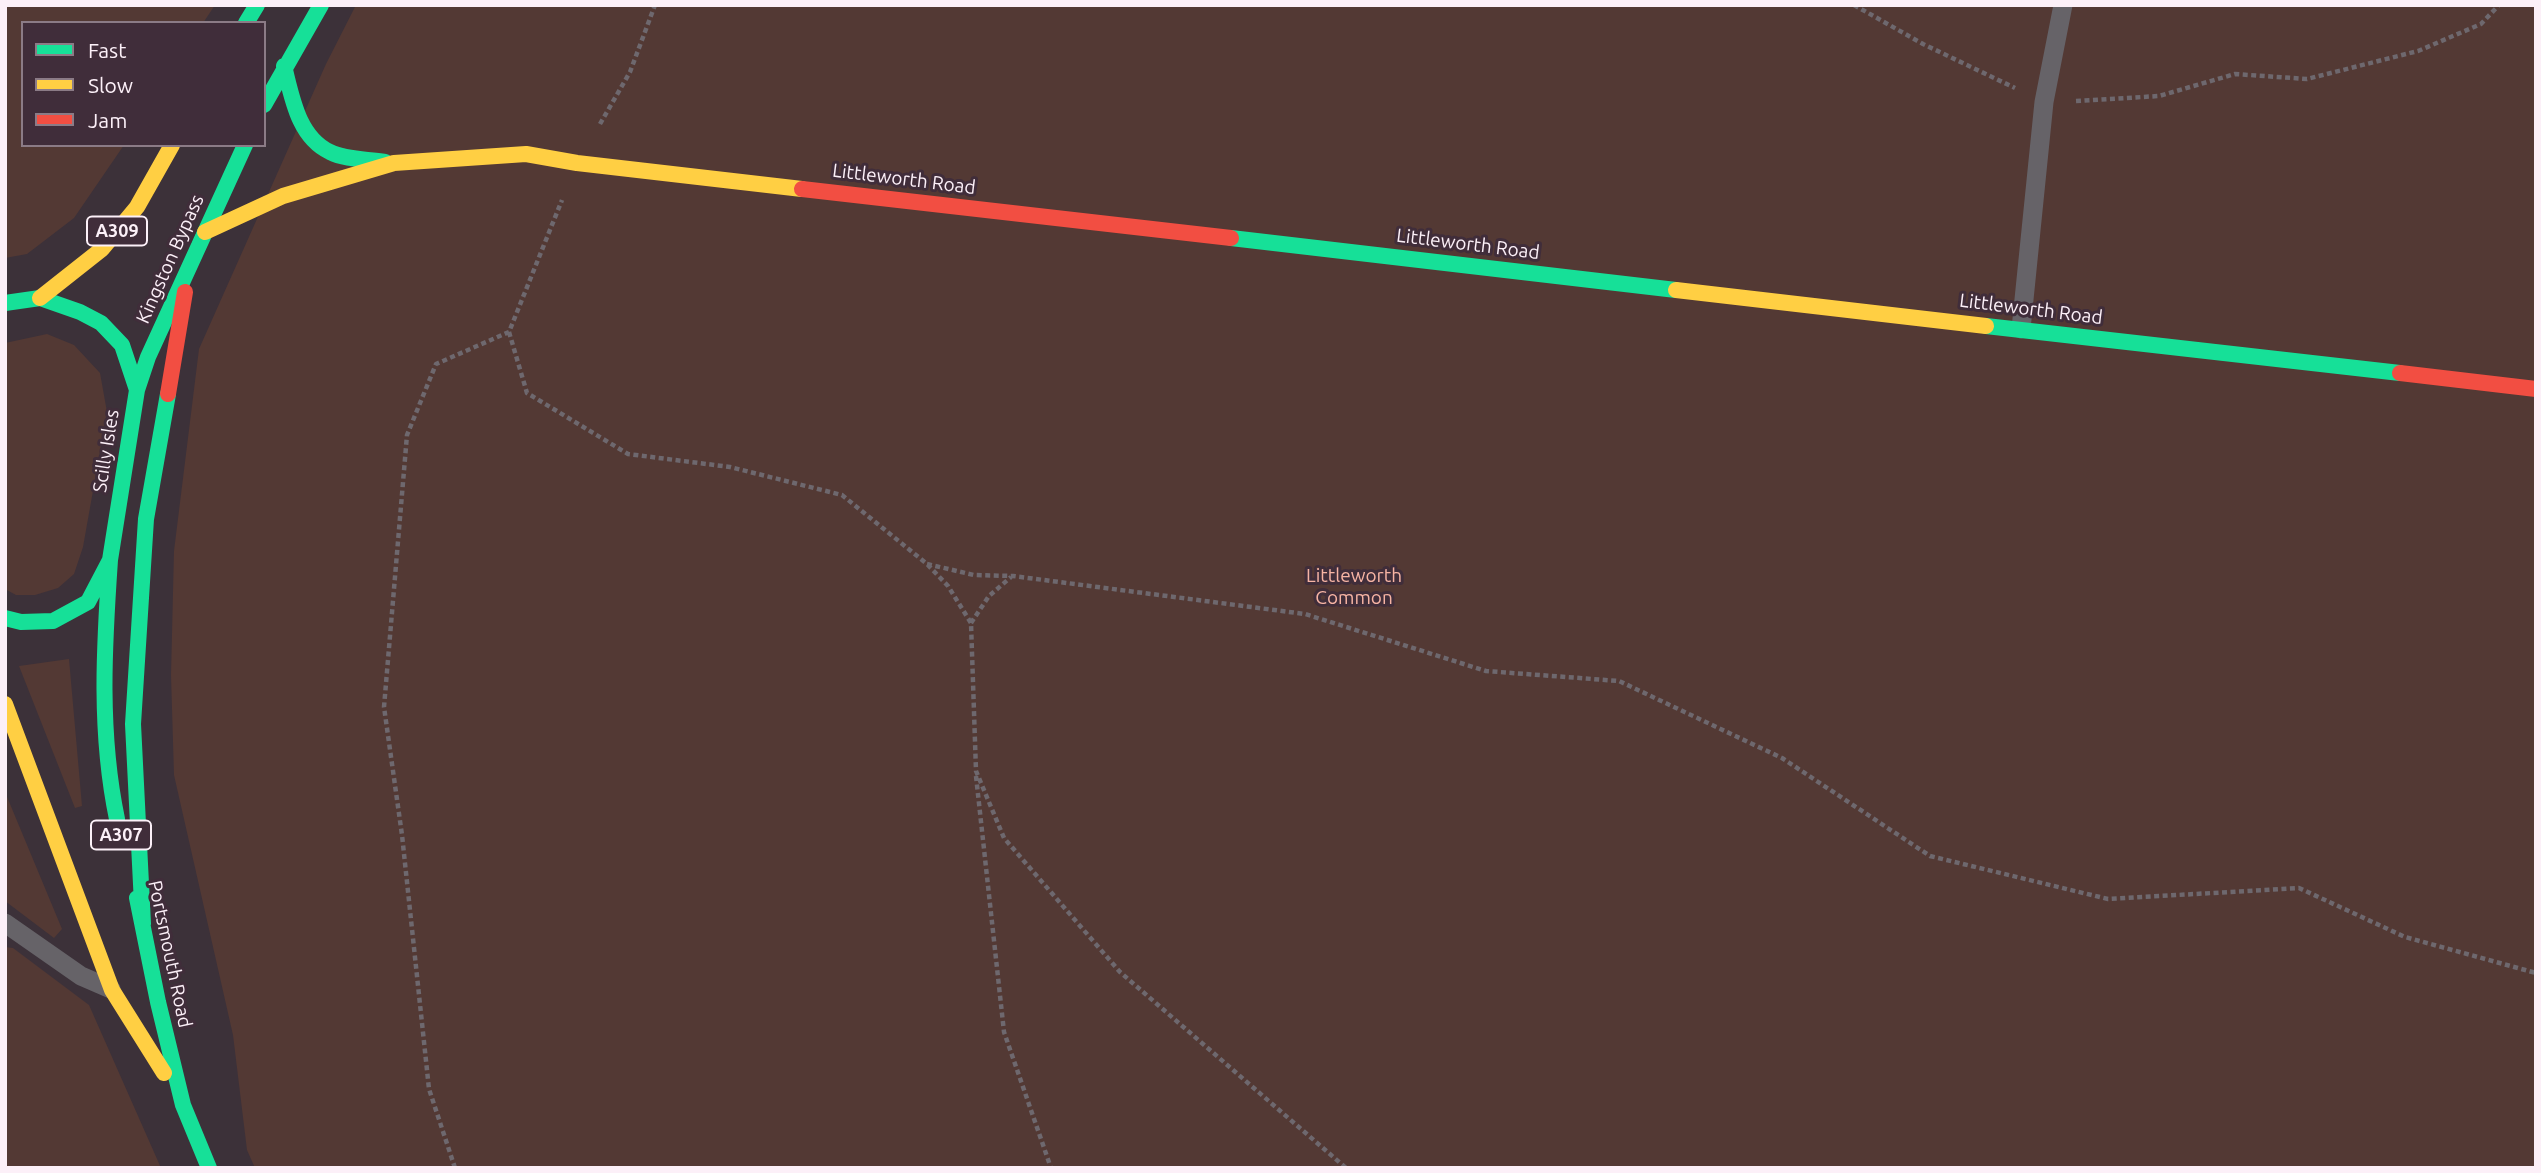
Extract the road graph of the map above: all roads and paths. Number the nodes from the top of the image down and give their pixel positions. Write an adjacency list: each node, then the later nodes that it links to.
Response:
1 (257, 5): 7 (main road)
2 (321, 5): 8 (main road)
3 (655, 5): 14 (path)
4 (1854, 5): 10 (path)
5 (2063, 5): 10 (lane)
6 (2499, 5): 10 (path)
7 (247, 21)
8 (284, 66): 9 (main road); 13 (main road, Littleworth Road)
9 (266, 101)
10 (2044, 102): 19 (lane)
11 (171, 147): 17 (main road, A309)
12 (244, 147): 15 (main road, Kingston Bypass)
13 (394, 163): 14 (main road, Littleworth Road); 15 (main road, Littleworth Road)
14 (577, 163): 19 (main road, Littleworth Road); 20 (path)
15 (205, 232): 16 (main road, Kingston Bypass)
16 (190, 266): 22 (main road, Kingston Bypass); 31 (main road)
17 (40, 298): 18 (main road, Scilly Isles); 22 (main road, Scilly Isles)
18 (6, 303)
19 (2021, 329): 21 (main road, Littleworth Road)
20 (509, 332): 24 (path); 36 (path)
21 (2536, 389)
22 (137, 390): 23 (main road, Scilly Isles)
23 (110, 560): 26 (main road, Scilly Isles); 31 (main road, Portsmouth Road / A307)
24 (927, 564): 25 (path); 27 (path)
25 (1013, 576): 27 (path); 32 (path)
26 (5, 618)
27 (971, 623): 29 (path)
28 (5, 704): 33 (main road, Portsmouth Road / A307)
29 (976, 771): 37 (path); 38 (path)
30 (5, 923): 33 (lane)
31 (144, 924): 34 (main road, Portsmouth Road / A307)
32 (2536, 973)
33 (112, 990): 34 (main road, Portsmouth Road / A307)
34 (183, 1105): 35 (main road, Portsmouth Road / A307)
35 (209, 1168)
36 (455, 1168)
37 (1051, 1168)
38 (1346, 1168)

